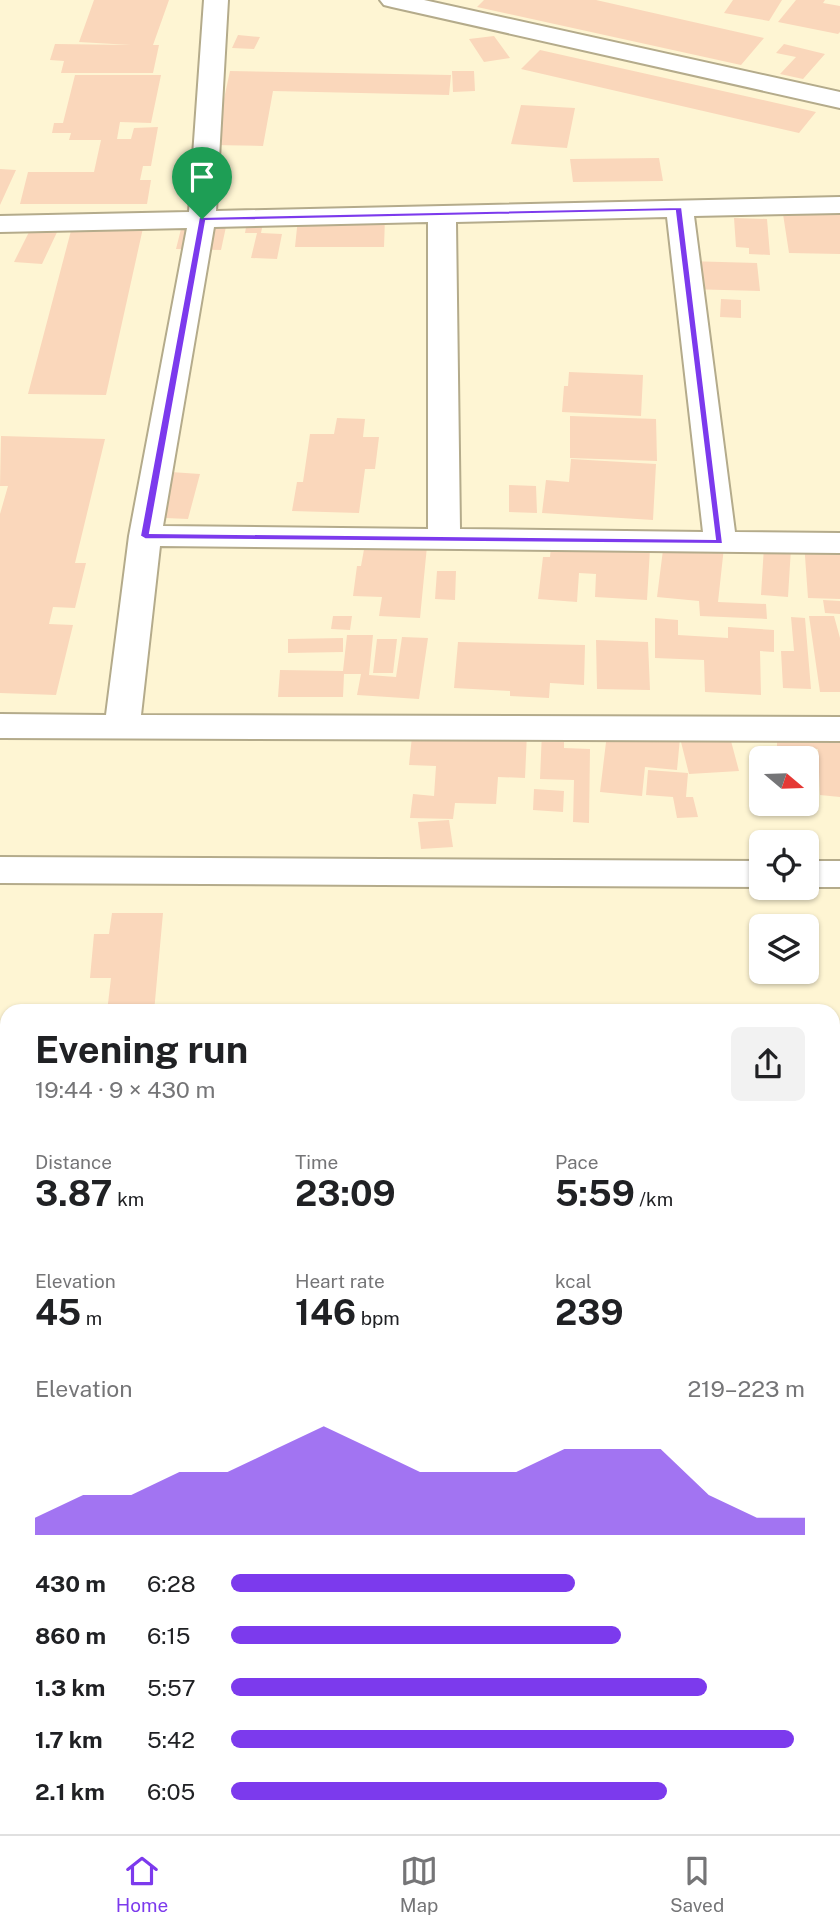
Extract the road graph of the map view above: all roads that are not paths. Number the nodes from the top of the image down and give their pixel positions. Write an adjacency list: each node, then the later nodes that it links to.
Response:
1 (216, 0): 7 (street)
2 (394, 0): 3 (street)
3 (840, 100)
4 (840, 205): 5 (street)
5 (679, 208): 6 (street); 11 (street)
6 (442, 214): 7 (street); 10 (street)
7 (202, 219): 8 (street); 9 (street)
8 (0, 224)
9 (145, 536): 10 (street); 14 (street)
10 (444, 539): 11 (street)
11 (720, 542): 12 (street)
12 (840, 543)
13 (0, 726): 14 (street)
14 (122, 726): 15 (street)
15 (840, 729)
16 (0, 870): 17 (street)
17 (749, 874)
18 (819, 874): 19 (street)
19 (840, 874)

